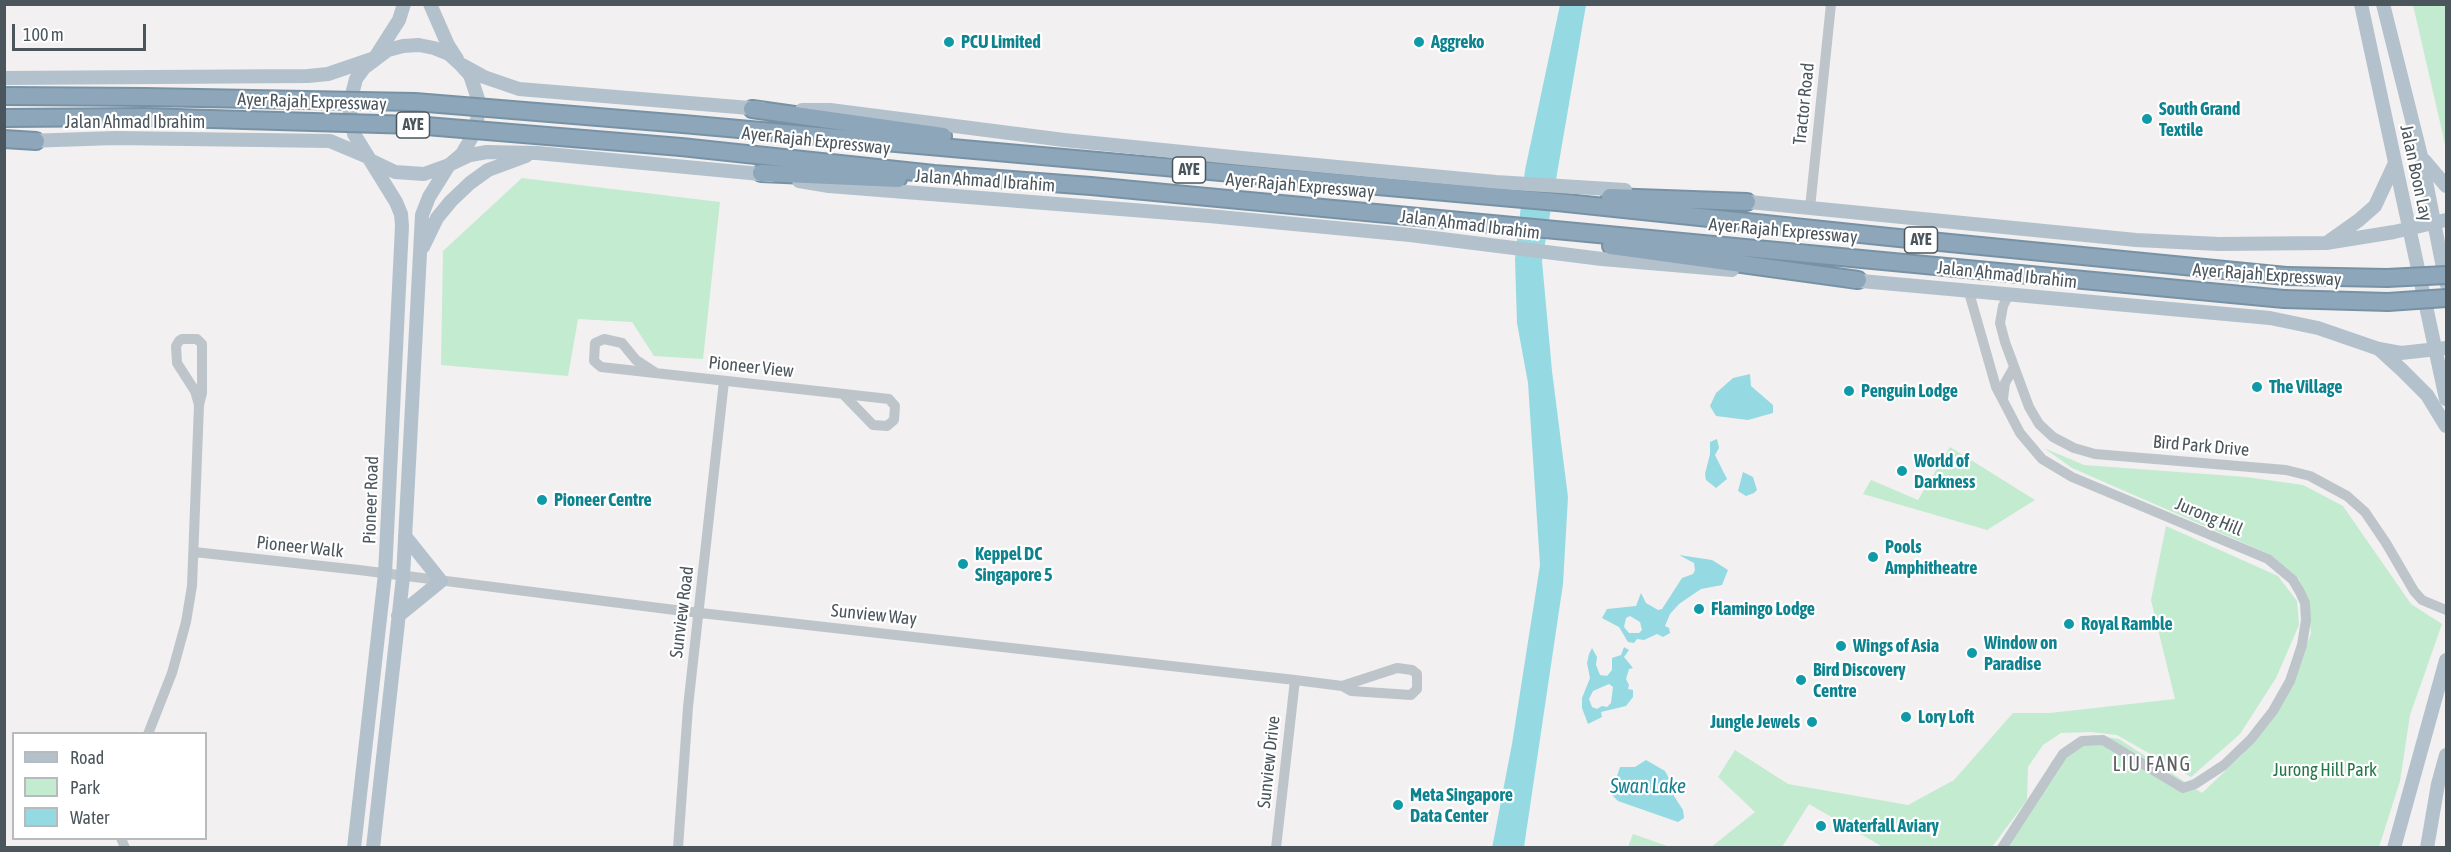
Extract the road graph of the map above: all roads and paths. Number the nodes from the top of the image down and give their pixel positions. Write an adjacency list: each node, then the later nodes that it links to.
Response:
1 (404, 4): 6 (main road)
2 (430, 4): 7 (main road)
3 (1831, 4): 25 (street, Tractor Road)
4 (2361, 4): 18 (main road, Jalan Boon Lay)
5 (2383, 4): 16 (main road, Jalan Boon Lay)
6 (375, 58): 7 (main road); 8 (main road); 17 (main road)
7 (460, 64): 10 (main road); 19 (main road)
8 (4, 78)
9 (4, 96): 15 (highway, Ayer Rajah Expressway / AYE, bridge)
10 (752, 109): 15 (highway); 24 (main road)
11 (4, 118): 21 (highway, Ayer Rajah Expressway / AYE, bridge)
12 (4, 141): 13 (highway)
13 (36, 141): 17 (main road, Jalan Ahmad Ibrahim)
14 (537, 153): 19 (main road, Jalan Ahmad Ibrahim); 20 (main road, Jalan Ahmad Ibrahim); 30 (main road)
15 (1020, 153): 23 (highway, Ayer Rajah Expressway / AYE)
16 (2421, 156): 22 (main road); 26 (main road, Jalan Boon Lay)
17 (371, 159): 19 (main road); 52 (main road, Pioneer Road)
18 (2395, 163): 27 (main road, Jalan Boon Lay); 29 (main road)
19 (450, 164): 30 (main road, Pioneer Road)
20 (761, 173): 21 (highway); 32 (main road, Jalan Ahmad Ibrahim)
21 (934, 174): 28 (highway, Ayer Rajah Expressway / AYE)
22 (2446, 186)
23 (1557, 202): 24 (highway); 31 (highway, Ayer Rajah Expressway / AYE, bridge)
24 (1747, 202): 25 (main road)
25 (1810, 208): 29 (main road)
26 (2440, 221): 27 (main road); 33 (main road, Jalan Boon Lay)
27 (2409, 228): 29 (main road); 40 (main road, Jalan Boon Lay)
28 (1564, 231): 32 (highway); 36 (highway, Ayer Rajah Expressway / AYE, bridge)
29 (2326, 243)
30 (419, 254): 50 (main road, Pioneer Road)
31 (2446, 275)
32 (1858, 280): 34 (main road, Jalan Ahmad Ibrahim)
33 (2446, 283)
34 (1968, 289): 35 (main road, Jalan Ahmad Ibrahim); 38 (street, Jurong Hill)
35 (2009, 294): 37 (street); 39 (main road, Jalan Ahmad Ibrahim)
36 (2446, 298)
37 (2000, 323): 38 (street); 41 (street, Bird Park Drive)
38 (1979, 327): 42 (street, Jurong Hill)
39 (2379, 349): 40 (main road, Jalan Ahmad Ibrahim); 49 (main road)
40 (2441, 349): 46 (main road, Jalan Boon Lay)
41 (2013, 369): 42 (street); 47 (street); 55 (street, Bird Park Drive)
42 (1992, 372): 47 (street, Jurong Hill)
43 (656, 373): 43 (street, Pioneer View); 44 (street, Pioneer View)
44 (724, 381): 45 (street, Pioneer View); 56 (street, Sunview Road)
45 (843, 394): 45 (street, Pioneer View)
46 (2446, 399)
47 (2003, 400): 69 (street, Jurong Hill)
48 (199, 405): 48 (street); 51 (street)
49 (2446, 426)
50 (405, 536): 53 (main road, Pioneer Road); 54 (main road)
51 (194, 552): 52 (street, Pioneer Walk); 61 (street)
52 (385, 574): 53 (street, Pioneer Walk); 65 (main road, Pioneer Road)
53 (403, 577): 54 (street, Sunview Way); 57 (main road, Pioneer Road)
54 (441, 581): 56 (street, Sunview Way); 57 (main road)
55 (2446, 610)
56 (699, 613): 59 (street, Sunview Way); 67 (street, Sunview Road)
57 (398, 616): 66 (main road, Pioneer Road)
58 (2446, 660): 63 (main road)
59 (1295, 680): 60 (street, Sunview Way); 68 (street, Sunview Drive)
60 (1342, 686): 60 (street, Sunview Way)
61 (149, 732)
62 (2446, 755): 64 (main road)
63 (2414, 776): 70 (main road); 71 (main road)
64 (2438, 784): 72 (main road); 73 (main road)
65 (354, 848)
66 (373, 848)
67 (678, 848)
68 (1276, 848)
69 (2002, 848)
70 (2394, 848)
71 (2402, 848)
72 (2419, 848)
73 (2427, 848)

